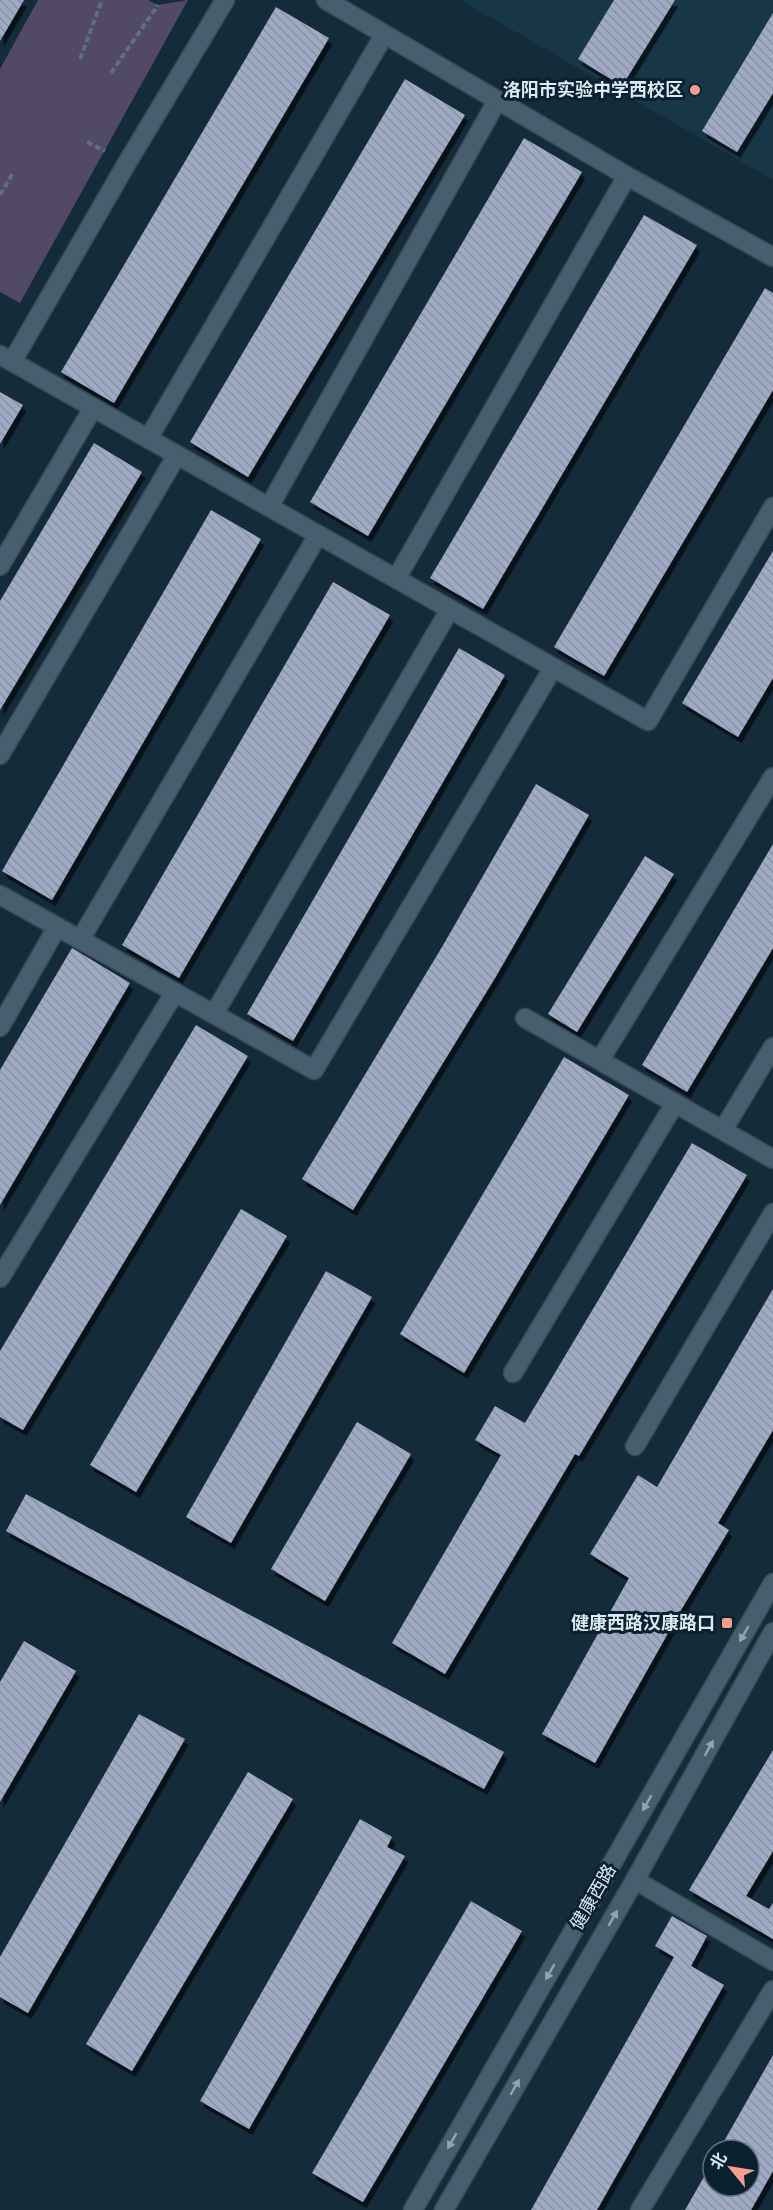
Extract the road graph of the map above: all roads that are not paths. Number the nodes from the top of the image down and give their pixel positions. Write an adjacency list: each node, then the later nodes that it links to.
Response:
1 (225, 0): 7 (street)
2 (337, 3): 3 (street)
3 (384, 35): 4 (street); 9 (street)
4 (497, 101): 5 (street); 11 (street)
5 (627, 176): 6 (street); 15 (street)
6 (773, 257)
7 (6, 359): 8 (street)
8 (93, 408): 9 (street); 14 (street)
9 (147, 439): 10 (street)
10 (177, 455): 11 (street); 18 (street)
11 (268, 507): 13 (street)
12 (773, 507): 17 (street)
13 (318, 535): 15 (street); 22 (street)
14 (0, 566)
15 (396, 579): 16 (street)
16 (450, 609): 17 (street); 24 (street)
17 (553, 668): 24 (street)
18 (0, 755)
19 (773, 777): 28 (street)
20 (0, 895): 21 (street)
21 (57, 927): 22 (street); 26 (street)
22 (81, 940): 23 (street)
23 (175, 992): 24 (street); 33 (street)
24 (214, 1014)
25 (525, 1018): 28 (street)
26 (0, 1027)
27 (773, 1047): 30 (street)
28 (600, 1060): 29 (street)
29 (675, 1103): 30 (street); 34 (street)
30 (723, 1130): 31 (street)
31 (773, 1159)
32 (773, 1213): 35 (street)
33 (0, 1278)
34 (513, 1373)
35 (635, 1446)
36 (773, 1583): 41 (street, 健康西路, one-way to 41)
37 (773, 1632): 38 (street, 健康西路, one-way to 37)
38 (635, 1880): 39 (street); 42 (street, 健康西路, one-way to 38)
39 (773, 1961)
40 (773, 1990): 43 (street)
41 (413, 2210)
42 (444, 2210)
43 (640, 2210)

